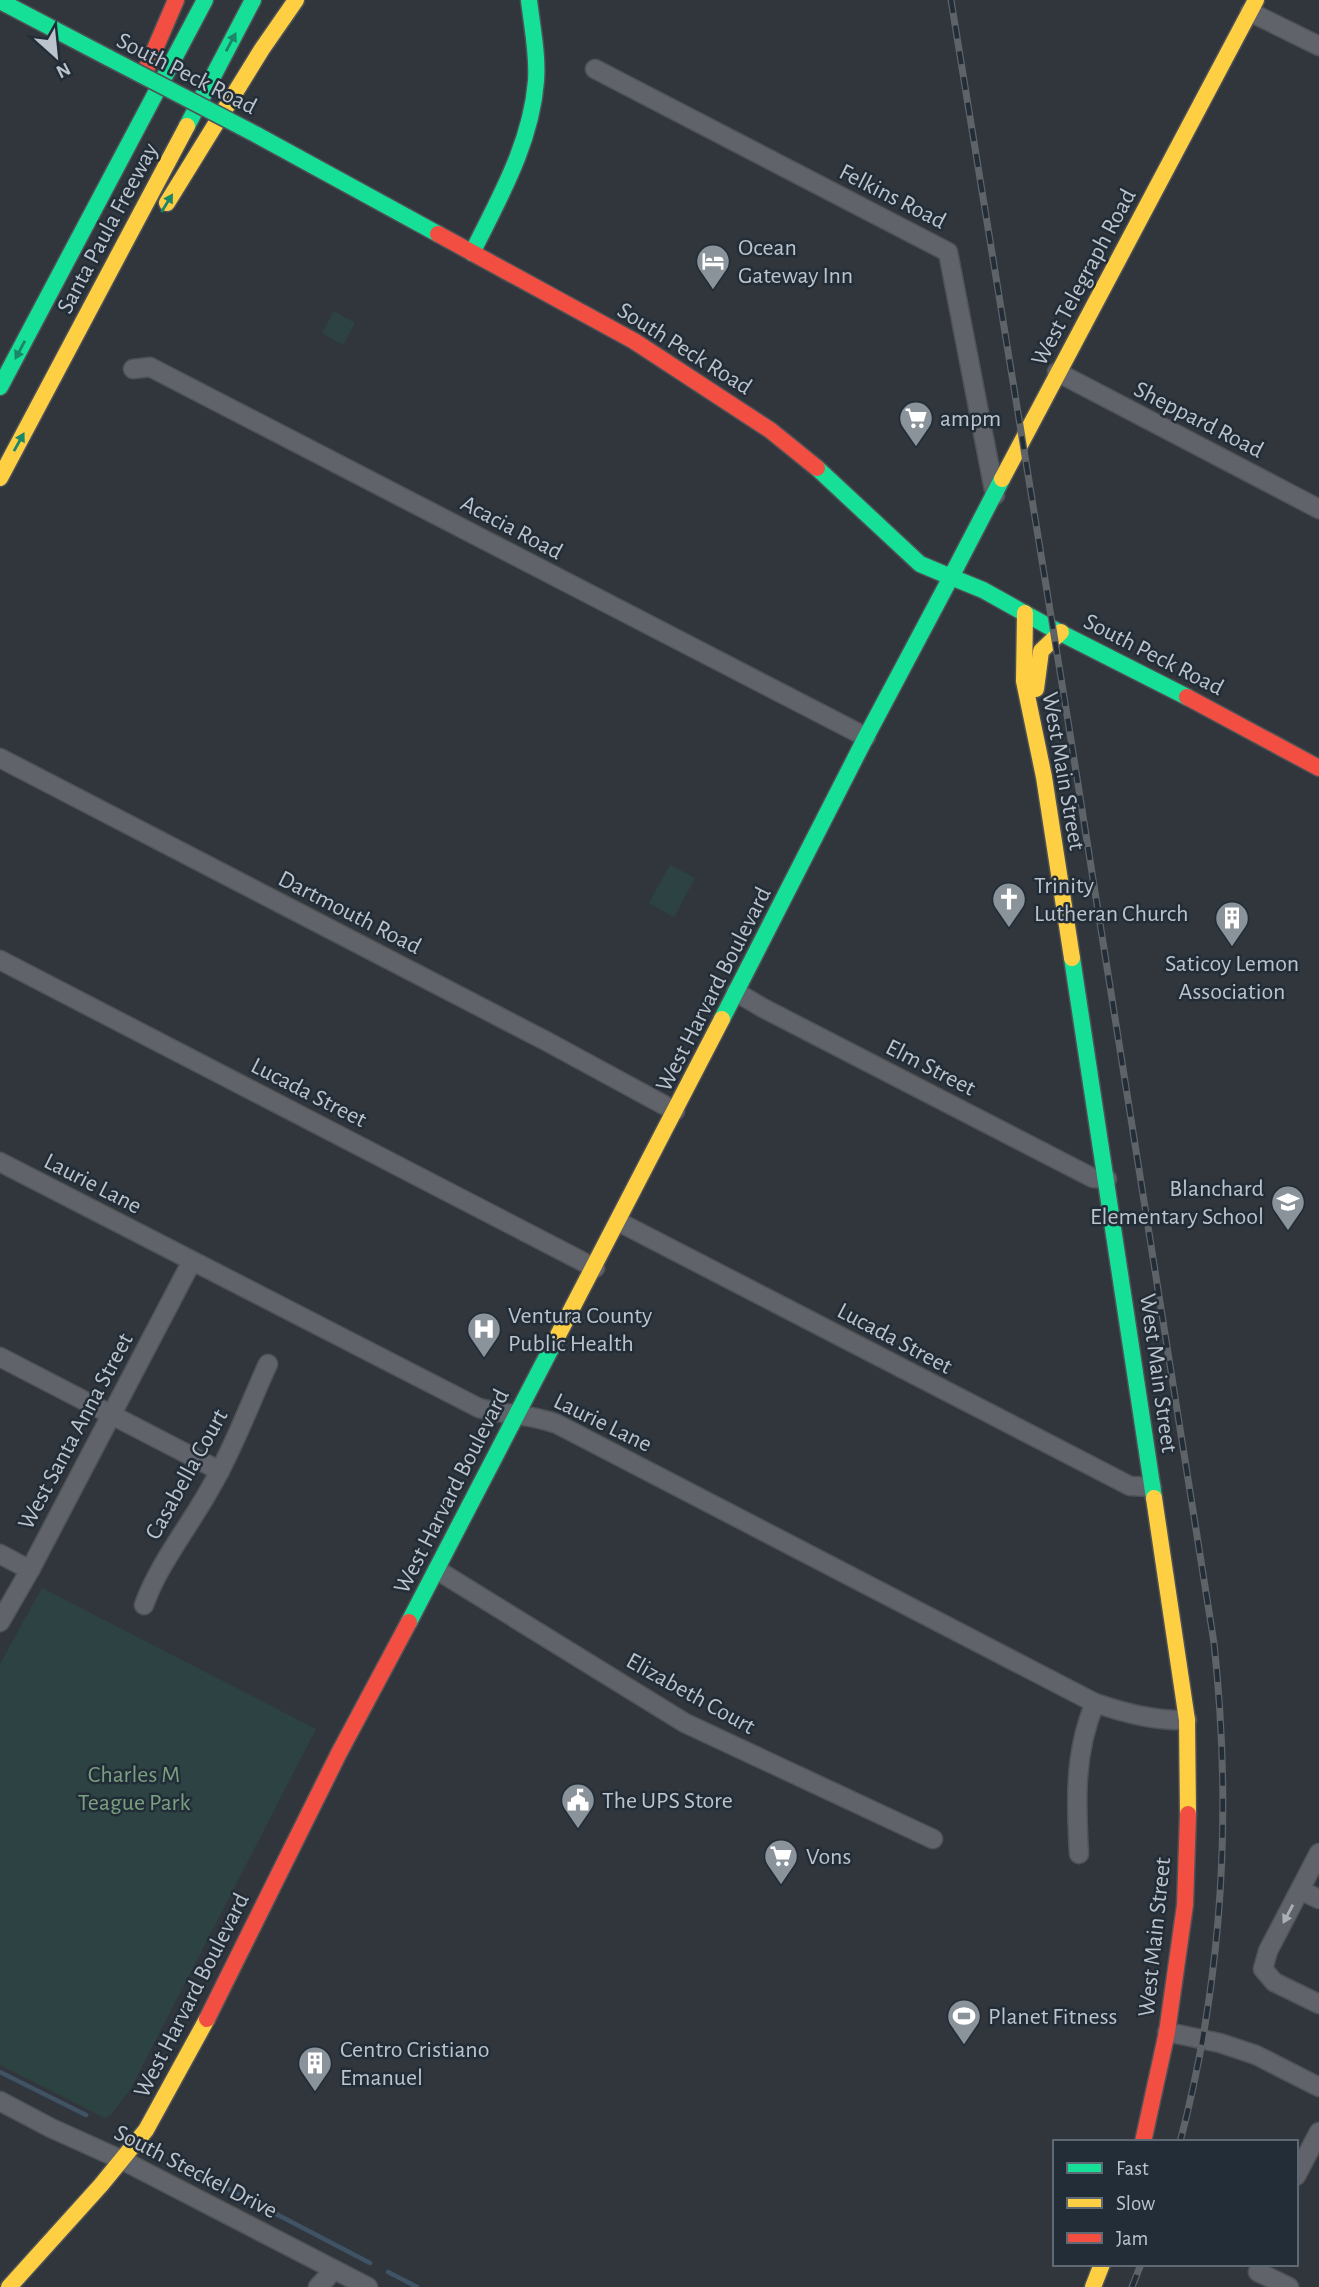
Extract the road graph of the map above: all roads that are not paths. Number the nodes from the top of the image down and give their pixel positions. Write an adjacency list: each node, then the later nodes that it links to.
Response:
1 (176, 0): 10 (main road)
2 (205, 0): 13 (main road, Santa Paula Freeway)
3 (253, 0): 17 (main road, Santa Paula Freeway, one-way to 3)
4 (296, 0): 17 (main road, one-way to 4)
5 (529, 0): 12 (main road)
6 (0, 1): 12 (main road, South Peck Road, bridge)
7 (1253, 6): 8 (street); 15 (main road, West Telegraph Road)
8 (1319, 47)
9 (595, 69): 19 (street, Felkins Road)
10 (136, 94)
11 (126, 116): 13 (main road)
12 (472, 253): 21 (main road, South Peck Road)
13 (39, 313): 16 (main road, Santa Paula Freeway, one-way to 16)
14 (133, 369): 25 (street, Acacia Road)
15 (1057, 372): 19 (main road, West Telegraph Road); 20 (street, Sheppard Road)
16 (0, 387)
17 (39, 406): 18 (main road, Santa Paula Freeway, one-way to 17)
18 (0, 478)
19 (995, 495): 21 (main road, West Telegraph Road)
20 (1319, 509)
21 (951, 577): 22 (main road, South Peck Road); 25 (main road, West Harvard Boulevard)
22 (1025, 613): 23 (main road, South Peck Road); 24 (main road, West Main Street)
23 (1061, 632): 24 (main road); 27 (main road, South Peck Road)
24 (1032, 727): 32 (main road, West Main Street)
25 (866, 737): 29 (main road, West Harvard Boulevard)
26 (0, 758): 30 (street, Dartmouth Road)
27 (1319, 768)
28 (0, 960): 35 (street, Lucada Street)
29 (736, 992): 30 (main road, West Harvard Boulevard); 32 (street, Elm Street)
30 (676, 1111): 33 (main road, West Harvard Boulevard)
31 (0, 1162): 34 (street, Laurie Lane)
32 (1107, 1179): 41 (main road, West Main Street)
33 (619, 1222): 35 (main road, West Harvard Boulevard); 41 (street, Lucada Street)
34 (192, 1261): 38 (street, Laurie Lane); 39 (street, West Santa Anna Street)
35 (595, 1269): 38 (main road, West Harvard Boulevard)
36 (0, 1357): 39 (street)
37 (268, 1364): 40 (street, Casabella Court)
38 (516, 1413): 44 (main road, West Harvard Boulevard); 47 (street, Laurie Lane)
39 (111, 1415): 40 (street); 43 (street, West Santa Anna Street)
40 (220, 1471): 45 (street, Casabella Court)
41 (1152, 1487): 48 (main road, West Main Street)
42 (0, 1554): 43 (street)
43 (30, 1570): 46 (street, West Santa Anna Street)
44 (437, 1570): 49 (street, Elizabeth Court); 60 (main road, West Harvard Boulevard)
45 (144, 1605)
46 (0, 1622)
47 (1095, 1703): 48 (street, Laurie Lane); 51 (street)
48 (1187, 1720): 55 (main road, West Main Street)
49 (933, 1839)
50 (1319, 1853): 52 (street)
51 (1079, 1854)
52 (1300, 1890): 53 (street); 54 (street, one-way to 54)
53 (1319, 1899)
54 (1319, 2004)
55 (1167, 2032): 56 (street); 59 (main road, West Main Street)
56 (1319, 2087)
57 (0, 2101): 60 (street, South Steckel Drive)
58 (1319, 2132): 61 (street)
59 (1143, 2140)
60 (122, 2160): 63 (street, South Steckel Drive); 65 (main road, West Harvard Boulevard)
61 (1298, 2172)
62 (1101, 2266): 68 (main road)
63 (334, 2270): 66 (street); 67 (street, South Steckel Drive)
64 (1257, 2274): 69 (street)
65 (9, 2287)
66 (318, 2287)
67 (368, 2287)
68 (1093, 2287)
69 (1289, 2287)

